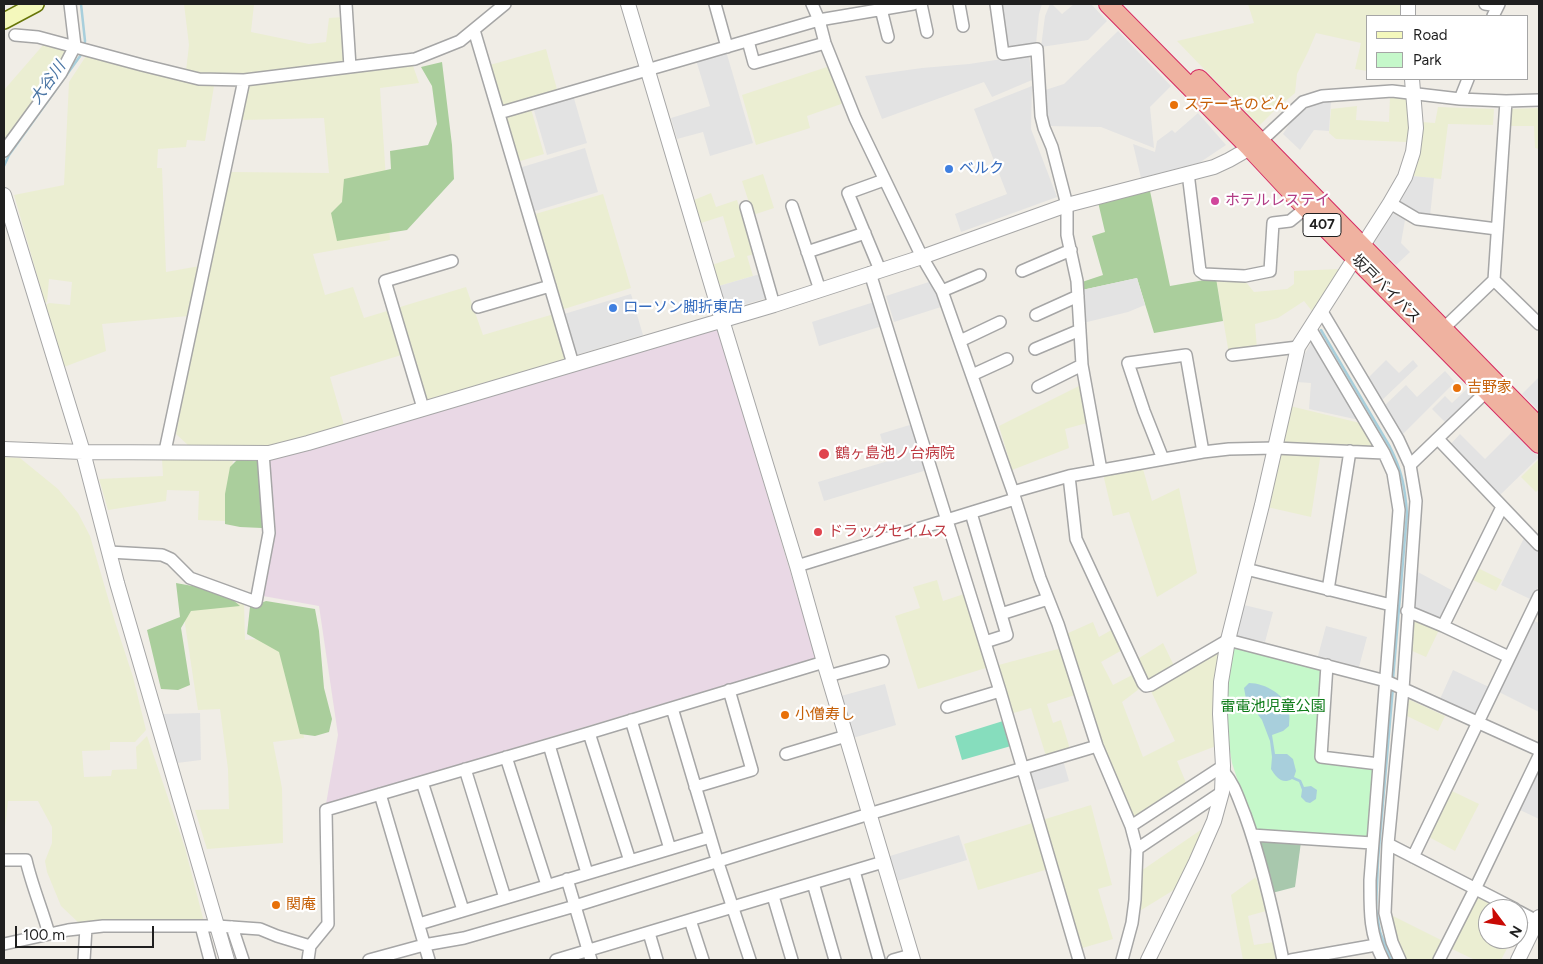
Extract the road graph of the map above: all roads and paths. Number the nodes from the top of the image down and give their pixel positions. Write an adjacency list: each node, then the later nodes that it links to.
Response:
1 (36, 4): 18 (main road)
2 (70, 4): 26 (street)
3 (346, 4): 28 (street)
4 (505, 4): 20 (street)
5 (628, 4): 29 (street)
6 (714, 4): 27 (street)
7 (812, 4): 17 (street)
8 (913, 4): 15 (street)
9 (921, 4): 21 (street)
10 (959, 4): 19 (street)
11 (996, 4): 44 (street)
12 (1108, 4): 38 (highway, 坂戸バイパス / 407)
13 (1125, 4): 38 (highway, 坂戸バイパス / 407)
14 (1485, 4): 16 (street)
15 (881, 9): 17 (street); 23 (street)
16 (1497, 9)
17 (819, 20): 24 (street); 25 (street)
18 (4, 21)
19 (962, 26)
20 (474, 30): 28 (street); 37 (street)
21 (927, 32)
22 (15, 35): 26 (street)
23 (888, 37)
24 (748, 40): 25 (street); 27 (street)
25 (825, 43): 41 (street)
26 (76, 46): 30 (street); 39 (street)
27 (727, 46): 29 (street)
28 (350, 67): 30 (street)
29 (647, 70): 37 (street); 67 (street)
30 (244, 80): 89 (street)
31 (1412, 80): 33 (street)
32 (1468, 80): 34 (street)
33 (1413, 94): 34 (street); 38 (street); 43 (street)
34 (1460, 99): 36 (street)
35 (1539, 100): 36 (street)
36 (1506, 101): 48 (street)
37 (498, 113): 59 (street)
38 (1256, 145): 40 (street); 47 (highway, 坂戸バイパス / 407); 52 (highway, 坂戸バイパス / 407)
39 (4, 151)
40 (1188, 173): 44 (street); 47 (street)
41 (884, 180): 49 (street); 53 (street)
42 (4, 195): 91 (street)
43 (1390, 203): 48 (street); 52 (street)
44 (1067, 205): 50 (street); 53 (street)
45 (792, 206): 51 (street)
46 (746, 207): 63 (street)
47 (1306, 208): 52 (highway, 坂戸バイパス / 407)
48 (1497, 229): 58 (street)
49 (865, 233): 51 (street); 56 (street)
50 (1071, 250): 55 (street); 62 (street)
51 (807, 252): 60 (street)
52 (1359, 252): 65 (street); 71 (highway, 坂戸バイパス / 407); 82 (highway, 坂戸バイパス / 407)
53 (922, 257): 56 (street); 61 (street)
54 (452, 261): 83 (street)
55 (1022, 271)
56 (875, 272): 60 (street); 102 (street)
57 (980, 275): 61 (street)
58 (1494, 280): 68 (street); 71 (street)
59 (550, 286): 64 (street); 78 (street)
60 (820, 290): 63 (street)
61 (942, 291): 73 (street)
62 (1078, 296): 66 (street); 72 (street)
63 (774, 304): 67 (street)
64 (478, 307)
65 (1321, 310): 70 (street); 96 (street)
66 (1036, 315)
67 (722, 320): 78 (street); 105 (street)
68 (1538, 320)
69 (1000, 322): 73 (street)
70 (1310, 328): 74 (street); 94 (street)
71 (1444, 328): 84 (highway, 坂戸バイパス / 407)
72 (1080, 330): 75 (street); 79 (street)
73 (960, 341): 80 (street)
74 (1298, 347): 76 (street); 87 (street)
75 (1035, 349)
76 (1232, 355)
77 (1007, 359): 80 (street)
78 (573, 364): 83 (street)
79 (1082, 365): 81 (street); 97 (street)
80 (972, 375): 99 (street)
81 (1038, 387)
82 (1487, 391): 85 (street); 86 (highway, 坂戸バイパス / 407)
83 (423, 408): 93 (street)
84 (1539, 427)
85 (1438, 439): 96 (street); 100 (street)
86 (1539, 444)
87 (1274, 448): 90 (street); 92 (street); 106 (street)
88 (4, 449): 91 (street)
89 (165, 451): 91 (street); 93 (street)
90 (1350, 451): 94 (street); 107 (street)
91 (83, 452): 104 (street)
92 (1203, 452): 95 (street); 95 (street)
93 (263, 453): 104 (street)
94 (1384, 453): 110 (street)
95 (1163, 459): 97 (street)
96 (1410, 465): 111 (street)
97 (1101, 470): 98 (street)
98 (1069, 476): 99 (street); 114 (street)
99 (1014, 495): 101 (street); 109 (street)
100 (1502, 507): 103 (street); 113 (street)
101 (971, 513): 102 (street); 112 (street)
102 (947, 521): 105 (street); 115 (street)
103 (1539, 545)
104 (109, 552): 174 (street)
105 (797, 566): 118 (street)
106 (1246, 569): 107 (street); 114 (street)
107 (1328, 590): 110 (street)
108 (1539, 596): 116 (street)
109 (1048, 599): 112 (street); 132 (street)
110 (1391, 605): 121 (street)
111 (1407, 611): 113 (street); 122 (street)
112 (1001, 614): 115 (street)
113 (1443, 626): 116 (street)
114 (1228, 640): 119 (street); 139 (street)
115 (985, 642): 124 (street)
116 (1509, 657): 128 (street)
117 (884, 661): 120 (street)
118 (824, 662): 120 (street); 123 (street)
119 (1327, 665): 121 (street); 137 (street)
120 (828, 676): 130 (street)
121 (1386, 681): 122 (street); 137 (street)
122 (1403, 688): 128 (street); 150 (street)
123 (729, 690): 126 (street); 142 (street)
124 (1000, 691): 125 (street); 138 (street)
125 (947, 707)
126 (672, 708): 127 (street); 142 (street)
127 (631, 720): 129 (street); 151 (street)
128 (1478, 722): 133 (street); 153 (street)
129 (589, 733): 131 (street); 155 (street)
130 (846, 736): 134 (street); 145 (street)
131 (549, 745): 136 (street); 159 (street)
132 (1098, 746): 138 (street); 146 (street)
133 (1539, 750)
134 (786, 754)
135 (1539, 756): 163 (street)
136 (506, 757): 140 (street); 162 (street)
137 (1379, 764): 149 (street)
138 (1023, 768): 145 (street); 201 (street)
139 (1223, 768): 143 (street); 146 (street); 147 (street)
140 (465, 769): 141 (street); 165 (street)
141 (422, 782): 144 (street); 169 (street)
142 (695, 787): 148 (street)
143 (1222, 792): 152 (street); 203 (street)
144 (380, 794): 172 (street); 182 (street)
145 (869, 814): 156 (street); 157 (street)
146 (1132, 826): 152 (street)
147 (1252, 835): 149 (street); 204 (street)
148 (710, 837): 151 (street); 156 (street)
149 (1372, 843): 181 (street)
150 (1388, 844): 153 (street); 207 (street)
151 (670, 849): 155 (street)
152 (1137, 849): 202 (street)
153 (1413, 857): 163 (street)
154 (4, 860): 178 (street)
155 (630, 860): 159 (street)
156 (718, 862): 167 (street); 168 (street)
157 (883, 862): 158 (street); 184 (street)
158 (854, 871): 161 (street); 199 (street)
159 (587, 873): 160 (street)
160 (567, 879): 162 (street); 167 (street)
161 (814, 883): 164 (street); 198 (street)
162 (547, 885): 165 (street)
163 (1475, 889): 166 (street); 208 (street)
164 (773, 896): 168 (street); 197 (street)
165 (504, 898): 169 (street)
166 (1495, 899)
167 (575, 906): 180 (street); 183 (street)
168 (732, 908): 171 (street); 196 (street)
169 (463, 910): 172 (street)
170 (1538, 919): 209 (street)
171 (690, 920): 177 (street); 195 (street)
172 (418, 924): 180 (street)
173 (201, 926): 174 (street); 176 (street); 187 (street)
174 (217, 926): 175 (street); 188 (street)
175 (232, 927): 182 (street); 189 (street)
176 (86, 928): 178 (street); 186 (street)
177 (649, 933): 183 (street); 194 (street)
178 (49, 934): 179 (street)
179 (4, 944)
180 (424, 945): 191 (street); 192 (street)
181 (1376, 945): 185 (street); 206 (street)
182 (310, 946): 190 (street)
183 (590, 956): 193 (street)
184 (912, 957): 200 (street)
185 (1332, 957): 205 (street)
186 (84, 960)
187 (210, 960)
188 (227, 960)
189 (243, 960)
190 (308, 960)
191 (369, 960)
192 (429, 960)
193 (556, 960)
194 (657, 960)
195 (703, 960)
196 (750, 960)
197 (792, 960)
198 (835, 960)
199 (878, 960)
200 (893, 960)
201 (1079, 960)
202 (1122, 960)
203 (1148, 960)
204 (1283, 960)
205 (1291, 960)
206 (1383, 960)
207 (1400, 960)
208 (1439, 960)
209 (1518, 960)

